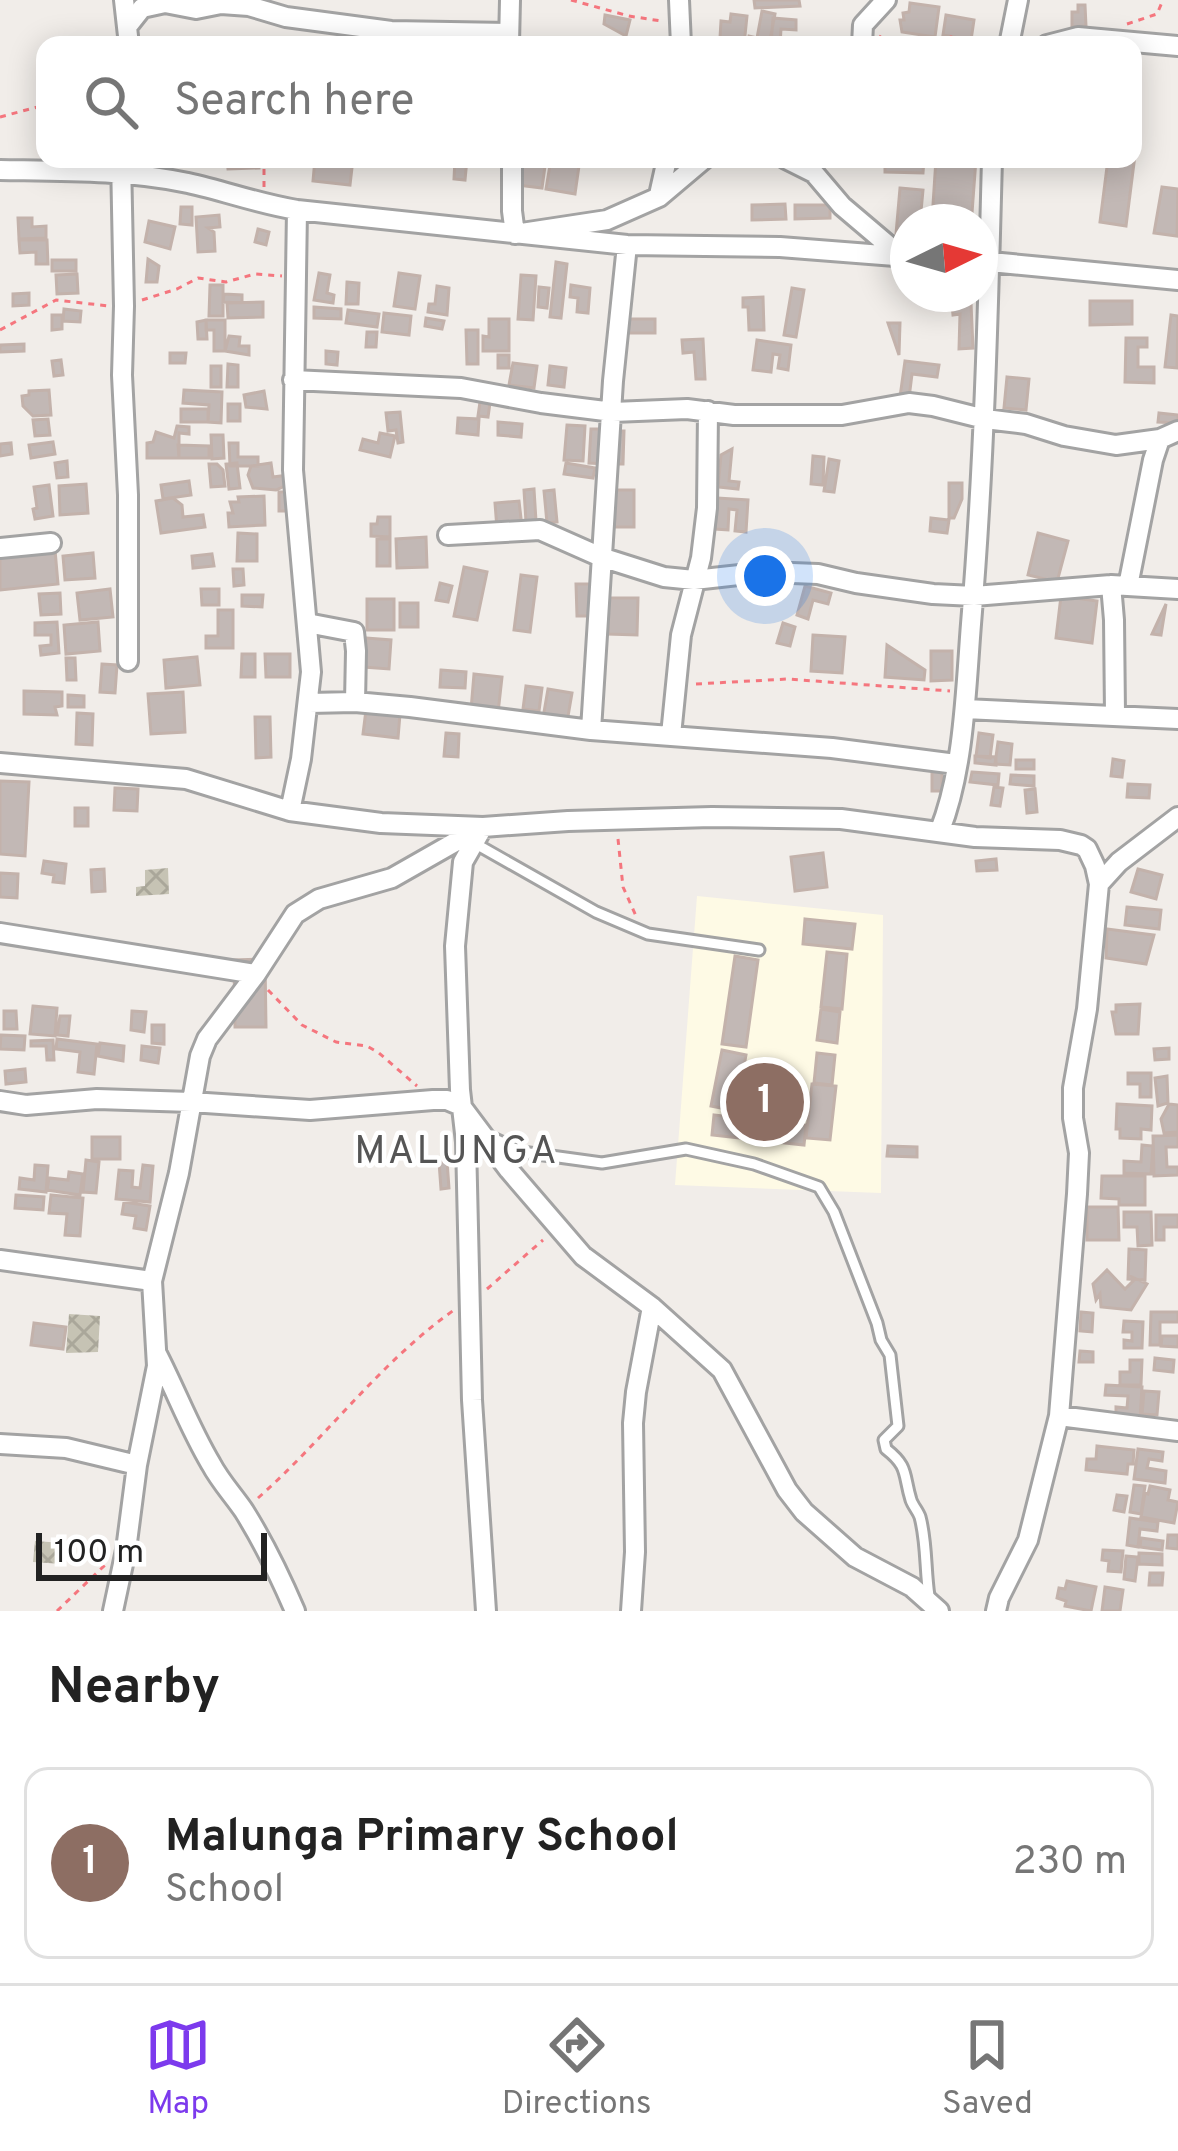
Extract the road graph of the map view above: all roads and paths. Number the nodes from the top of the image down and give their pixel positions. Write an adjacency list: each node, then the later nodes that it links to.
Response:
1 (124, 0): 9 (street)
2 (510, 0): 11 (street)
3 (571, 0): 7 (path)
4 (680, 0): 7 (street)
5 (886, 0): 8 (street)
6 (1018, 0): 13 (street)
7 (681, 23): 12 (street)
8 (862, 35)
9 (128, 36): 10 (street)
10 (465, 36)
11 (509, 36)
12 (680, 36)
13 (1011, 36)
14 (1142, 43): 15 (street)
15 (1178, 46)
16 (36, 107): 17 (path)
17 (0, 117)
18 (60, 168): 27 (street)
19 (120, 168): 39 (street)
20 (128, 168): 30 (street)
21 (264, 168): 30 (path)
22 (512, 168): 32 (street)
23 (666, 168): 28 (street)
24 (693, 168): 28 (street)
25 (805, 168): 34 (street)
26 (991, 168): 29 (street)
27 (0, 170)
28 (659, 197): 32 (street)
29 (989, 204)
30 (264, 205): 31 (street)
31 (297, 210): 32 (street); 37 (street)
32 (515, 234): 33 (street)
33 (627, 245): 35 (street); 44 (street)
34 (890, 245)
35 (890, 255)
36 (998, 262): 38 (street)
37 (296, 263): 39 (path); 42 (street)
38 (1178, 280)
39 (124, 307): 41 (path); 56 (street)
40 (985, 312): 45 (street)
41 (0, 330)
42 (293, 380): 44 (street); 55 (street)
43 (708, 411): 44 (street); 45 (street); 51 (street)
44 (614, 412): 50 (street)
45 (985, 419): 46 (street); 54 (street)
46 (1169, 435): 52 (street)
47 (448, 535): 50 (street)
48 (51, 543): 49 (street)
49 (0, 548)
50 (601, 557): 51 (street); 63 (street)
51 (694, 580): 54 (street); 57 (street)
52 (1119, 586): 53 (street); 54 (street); 61 (street)
53 (1178, 589)
54 (974, 596): 58 (street)
55 (307, 623): 59 (street); 60 (street)
56 (128, 661)
57 (676, 686): 58 (path); 64 (street)
58 (965, 701): 61 (street); 66 (street)
59 (355, 702): 60 (street); 63 (street)
60 (309, 703): 67 (street)
61 (1114, 714): 62 (street)
62 (1178, 719)
63 (591, 730): 64 (street)
64 (671, 735): 66 (street)
65 (0, 763): 67 (street)
66 (956, 764): 70 (street)
67 (290, 811): 71 (street)
68 (1178, 818): 72 (street)
69 (618, 819): 70 (street); 71 (street); 74 (path)
70 (940, 830): 72 (street)
71 (478, 834): 74 (lane); 76 (street); 80 (street)
72 (1099, 884): 88 (street)
73 (0, 933): 76 (street)
74 (648, 934): 75 (lane)
75 (759, 950)
76 (254, 977): 77 (path); 79 (street)
77 (433, 1100): 79 (street); 80 (street)
78 (0, 1101): 79 (street)
79 (191, 1102): 84 (street)
80 (461, 1106): 81 (street); 85 (street)
81 (480, 1132): 82 (street); 94 (lane)
82 (558, 1227): 85 (path); 86 (street)
83 (0, 1260): 84 (street)
84 (152, 1281): 87 (street)
85 (469, 1301): 92 (path); 98 (street)
86 (652, 1306): 94 (street); 99 (street)
87 (157, 1354): 91 (street); 92 (street)
88 (1058, 1416): 89 (street); 100 (street)
89 (1178, 1431)
90 (0, 1444): 91 (street)
91 (137, 1465): 93 (street)
92 (242, 1508): 97 (street)
93 (126, 1550): 95 (path); 96 (street)
94 (932, 1605)
95 (57, 1611)
96 (112, 1611)
97 (296, 1611)
98 (486, 1611)
99 (631, 1611)
100 (996, 1611)

